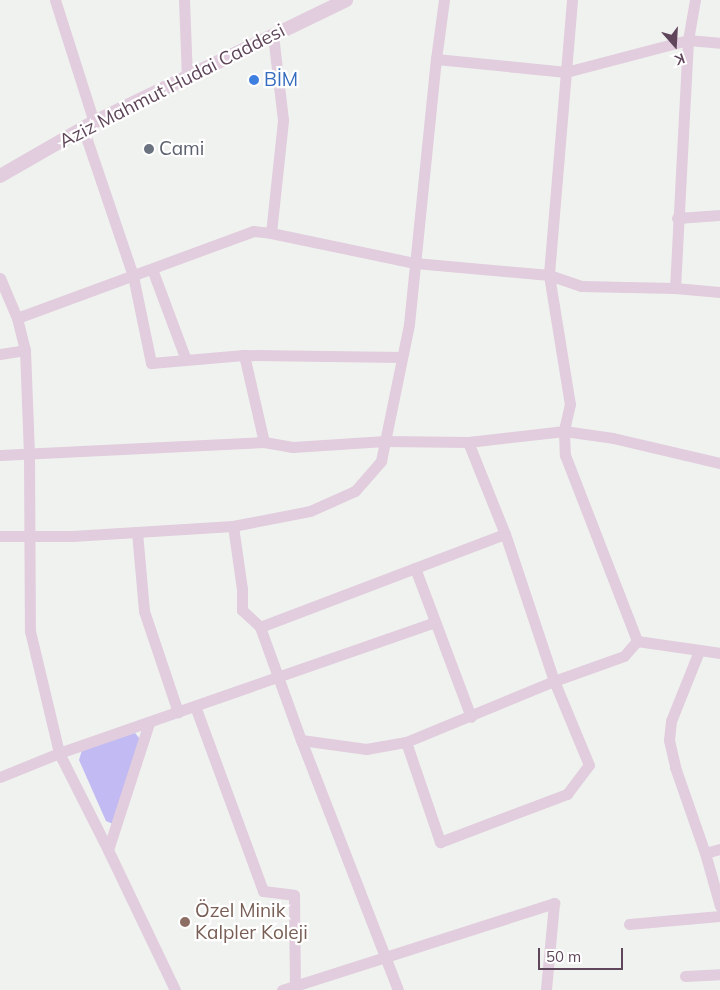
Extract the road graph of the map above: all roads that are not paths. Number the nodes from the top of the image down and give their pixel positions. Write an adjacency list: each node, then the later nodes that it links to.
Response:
1 (55, 0): 13 (street)
2 (184, 0): 12 (street)
3 (346, 0): 7 (street, Aziz Mahmut Hudai Caddesi)
4 (444, 0): 10 (street)
5 (572, 0): 11 (street)
6 (695, 0): 8 (street)
7 (273, 35): 12 (street, Aziz Mahmut Hudai Caddesi); 17 (street)
8 (688, 40): 9 (street); 11 (street); 16 (street)
9 (720, 43)
10 (436, 60): 11 (street); 18 (street)
11 (566, 72): 21 (street)
12 (187, 79): 13 (street, Aziz Mahmut Hudai Caddesi)
13 (89, 125): 14 (street, Aziz Mahmut Hudai Caddesi); 20 (street)
14 (0, 176)
15 (720, 215): 16 (street)
16 (677, 218): 23 (street)
17 (271, 233): 18 (street); 19 (street)
18 (415, 263): 21 (street); 30 (street)
19 (152, 269): 20 (street); 31 (street)
20 (133, 276): 26 (street); 31 (street)
21 (549, 276): 23 (street); 32 (street)
22 (0, 278): 25 (street)
23 (675, 288): 24 (street)
24 (720, 292)
25 (5, 303): 26 (street)
26 (17, 318): 27 (street)
27 (25, 350): 28 (street); 37 (street)
28 (0, 354)
29 (244, 355): 30 (street); 31 (street); 34 (street)
30 (402, 356): 33 (street)
31 (186, 360)
32 (564, 431): 35 (street); 38 (street); 47 (street)
33 (385, 441): 34 (street); 35 (street); 39 (street)
34 (264, 442): 37 (street)
35 (468, 442): 41 (street)
36 (0, 455): 37 (street)
37 (29, 455): 43 (street)
38 (720, 463)
39 (233, 526): 40 (street); 46 (street)
40 (137, 532): 43 (street); 53 (street)
41 (505, 534): 44 (street); 51 (street)
42 (0, 536): 43 (street)
43 (29, 536): 58 (street)
44 (415, 568): 45 (street); 46 (street)
45 (435, 622): 50 (street); 54 (street)
46 (260, 627): 50 (street)
47 (637, 641): 48 (street); 51 (street)
48 (699, 651): 49 (street); 62 (street)
49 (720, 653)
50 (278, 676): 52 (street); 56 (street)
51 (554, 681): 54 (street); 57 (street)
52 (195, 706): 53 (street); 69 (street)
53 (178, 712): 55 (street)
54 (471, 717): 57 (street)
55 (149, 723): 58 (street); 61 (street)
56 (301, 740): 57 (street); 66 (street)
57 (406, 742)
58 (59, 753): 59 (street); 61 (street)
59 (0, 777)
60 (720, 849): 62 (street)
61 (108, 850): 70 (street)
62 (704, 853): 63 (street)
63 (720, 906)
64 (720, 916): 65 (street)
65 (629, 924)
66 (384, 957): 69 (street); 72 (street); 73 (street)
67 (720, 974): 68 (street)
68 (685, 976)
69 (295, 986): 71 (street)
70 (175, 990)
71 (282, 990)
72 (398, 990)
73 (546, 990)

